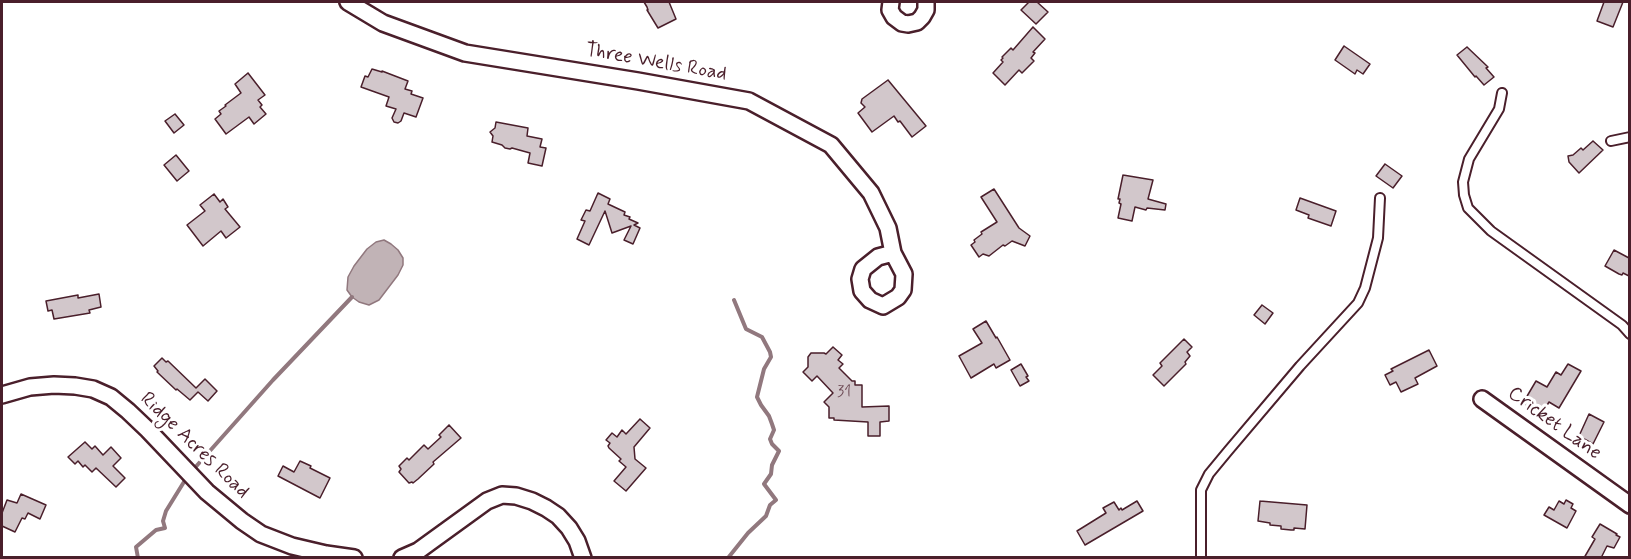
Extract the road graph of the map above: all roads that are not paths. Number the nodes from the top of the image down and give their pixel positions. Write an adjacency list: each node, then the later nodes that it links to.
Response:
1 (348, 2): 8 (street, Three Wells Road)
2 (891, 2): 3 (street)
3 (926, 2)
4 (1502, 93): 9 (lane)
5 (1629, 136): 6 (lane)
6 (1611, 141)
7 (1380, 198): 16 (lane)
8 (893, 253)
9 (1629, 334)
10 (2, 395): 13 (street, Ridge Acres Road)
11 (1482, 399): 12 (street, Cricket Lane)
12 (1629, 505)
13 (354, 558)
14 (402, 558): 15 (street)
15 (583, 558)
16 (1201, 558)

